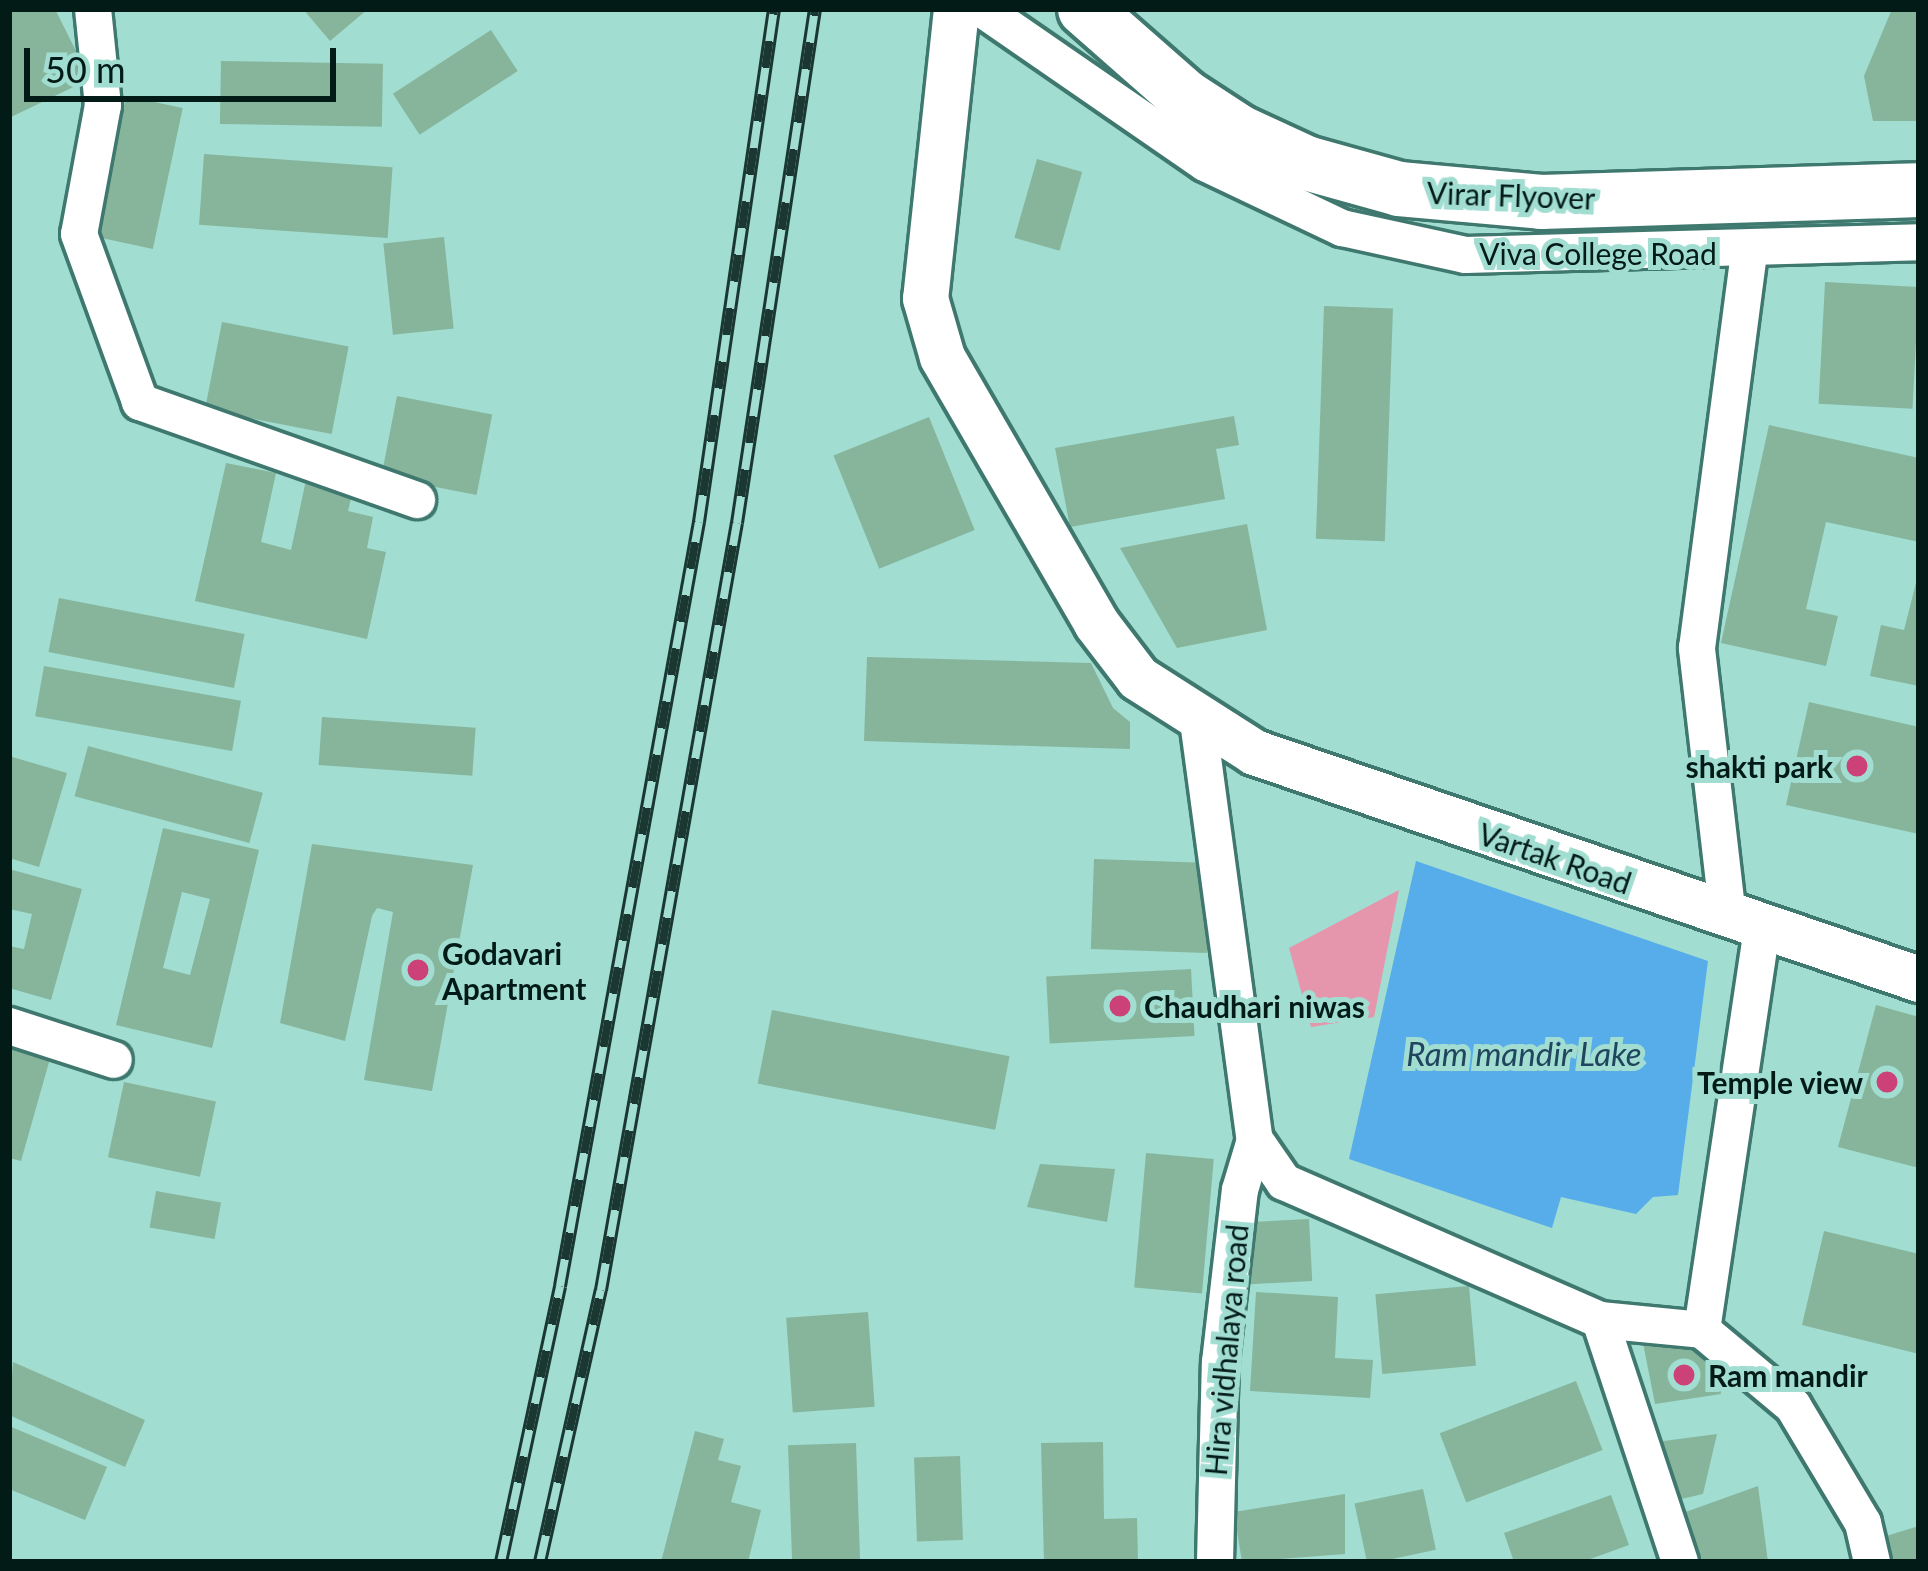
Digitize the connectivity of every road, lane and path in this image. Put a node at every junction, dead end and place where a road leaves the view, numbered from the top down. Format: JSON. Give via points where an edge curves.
{"nodes":[{"id":1,"x":93,"y":9,"type":"edge"},
{"id":2,"x":956,"y":9,"type":"edge"},
{"id":3,"x":982,"y":9,"type":"edge"},
{"id":4,"x":1085,"y":9,"type":"edge"},
{"id":5,"x":1919,"y":190,"type":"edge"},
{"id":6,"x":1919,"y":242,"type":"edge"},
{"id":7,"x":1749,"y":252,"type":"junction"},
{"id":8,"x":417,"y":500,"type":"dead end"},
{"id":9,"x":1198,"y":722,"type":"junction"},
{"id":10,"x":1745,"y":923,"type":"junction"},
{"id":11,"x":1919,"y":979,"type":"edge"},
{"id":12,"x":9,"y":1026,"type":"edge"},
{"id":13,"x":114,"y":1060,"type":"dead end"},
{"id":14,"x":1255,"y":1140,"type":"junction"},
{"id":15,"x":1600,"y":1320,"type":"junction"},
{"id":16,"x":1702,"y":1330,"type":"junction"},
{"id":17,"x":1215,"y":1562,"type":"edge"},
{"id":18,"x":1680,"y":1562,"type":"edge"},
{"id":19,"x":1872,"y":1562,"type":"edge"}],
"edges":[{"from":1,"to":8,"type":"street","via":[[103,105],[79,235],[140,402]]},
{"from":2,"to":9,"type":"street","name":"Vartak Road","via":[[925,253],[925,298],[942,357],[1096,623],[1138,678]]},
{"from":3,"to":7,"type":"street","name":"Viva College Road","via":[[1205,163],[1342,228],[1466,254]]},
{"from":4,"to":5,"type":"main road","name":"Virar Flyover","via":[[1238,132],[1306,163],[1399,189],[1541,202]]},
{"from":6,"to":7,"type":"street","name":"Viva College Road"},
{"from":7,"to":10,"type":"street","via":[[1696,648]]},
{"from":9,"to":10,"type":"street","name":"Vartak Road","via":[[1254,752]]},
{"from":9,"to":14,"type":"street"},
{"from":10,"to":11,"type":"street","name":"Vartak Road"},
{"from":10,"to":16,"type":"street"},
{"from":12,"to":13,"type":"street"},
{"from":14,"to":15,"type":"street","via":[[1284,1182]]},
{"from":14,"to":17,"type":"street","name":"Hira vidhalaya road","via":[[1240,1190],[1220,1362]]},
{"from":15,"to":16,"type":"street"},
{"from":15,"to":18,"type":"street"},
{"from":16,"to":19,"type":"street","via":[[1793,1406],[1863,1523]]}]}
